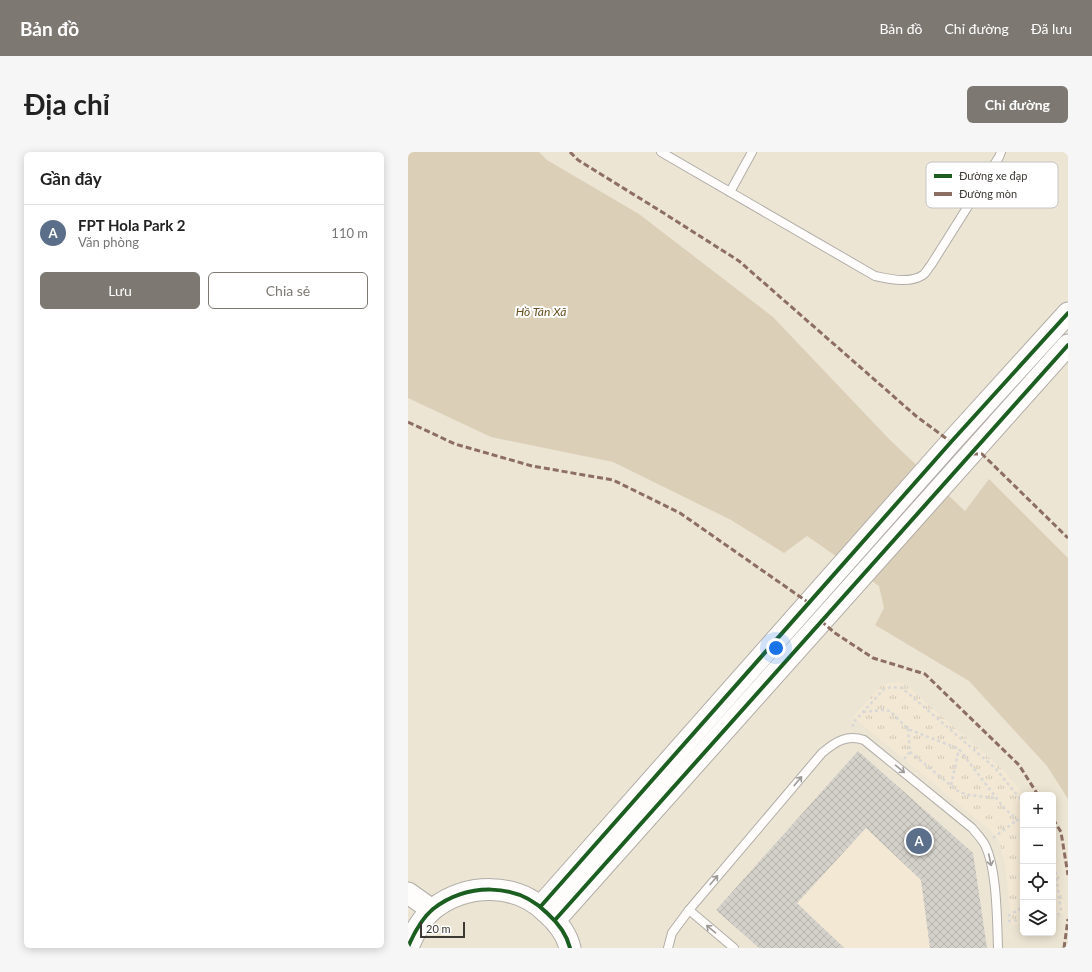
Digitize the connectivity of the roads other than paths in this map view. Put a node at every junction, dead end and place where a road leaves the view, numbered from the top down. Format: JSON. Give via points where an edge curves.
{"nodes":[{"id":1,"x":661,"y":152,"type":"edge"},
{"id":2,"x":752,"y":152,"type":"edge"},
{"id":3,"x":1001,"y":152,"type":"edge"},
{"id":4,"x":996,"y":162,"type":"edge"},
{"id":5,"x":730,"y":192,"type":"junction"},
{"id":6,"x":967,"y":208,"type":"edge"},
{"id":7,"x":1068,"y":313,"type":"edge"},
{"id":8,"x":1068,"y":345,"type":"edge"},
{"id":9,"x":408,"y":893,"type":"edge"},
{"id":10,"x":432,"y":910,"type":"junction"},
{"id":11,"x":689,"y":910,"type":"junction"},
{"id":12,"x":548,"y":913,"type":"junction"},
{"id":13,"x":410,"y":934,"type":"edge"},
{"id":14,"x":570,"y":948,"type":"edge"},
{"id":15,"x":668,"y":948,"type":"edge"},
{"id":16,"x":734,"y":948,"type":"edge"},
{"id":17,"x":998,"y":948,"type":"edge"}],
"edges":[{"from":1,"to":5,"type":"lane"},
{"from":2,"to":5,"type":"lane"},
{"from":3,"to":4,"type":"lane"},
{"from":5,"to":6,"type":"lane","via":[[875,276],[892,280],[911,280],[924,275]]},
{"from":7,"to":12,"type":"street","via":[[839,570]]},
{"from":8,"to":12,"type":"street","via":[[854,584]]},
{"from":9,"to":10,"type":"street"},
{"from":10,"to":12,"type":"street","via":[[455,896],[482,889],[509,892],[534,902]]},
{"from":10,"to":13,"type":"street"},
{"from":11,"to":15,"type":"lane","via":[[672,933]]},
{"from":16,"to":11,"type":"lane","one_way":true},
{"from":11,"to":17,"type":"lane","one_way":true,"via":[[822,753],[833,744],[856,737],[864,740],[972,828],[984,844],[992,872]]},
{"from":12,"to":14,"type":"street"}]}
